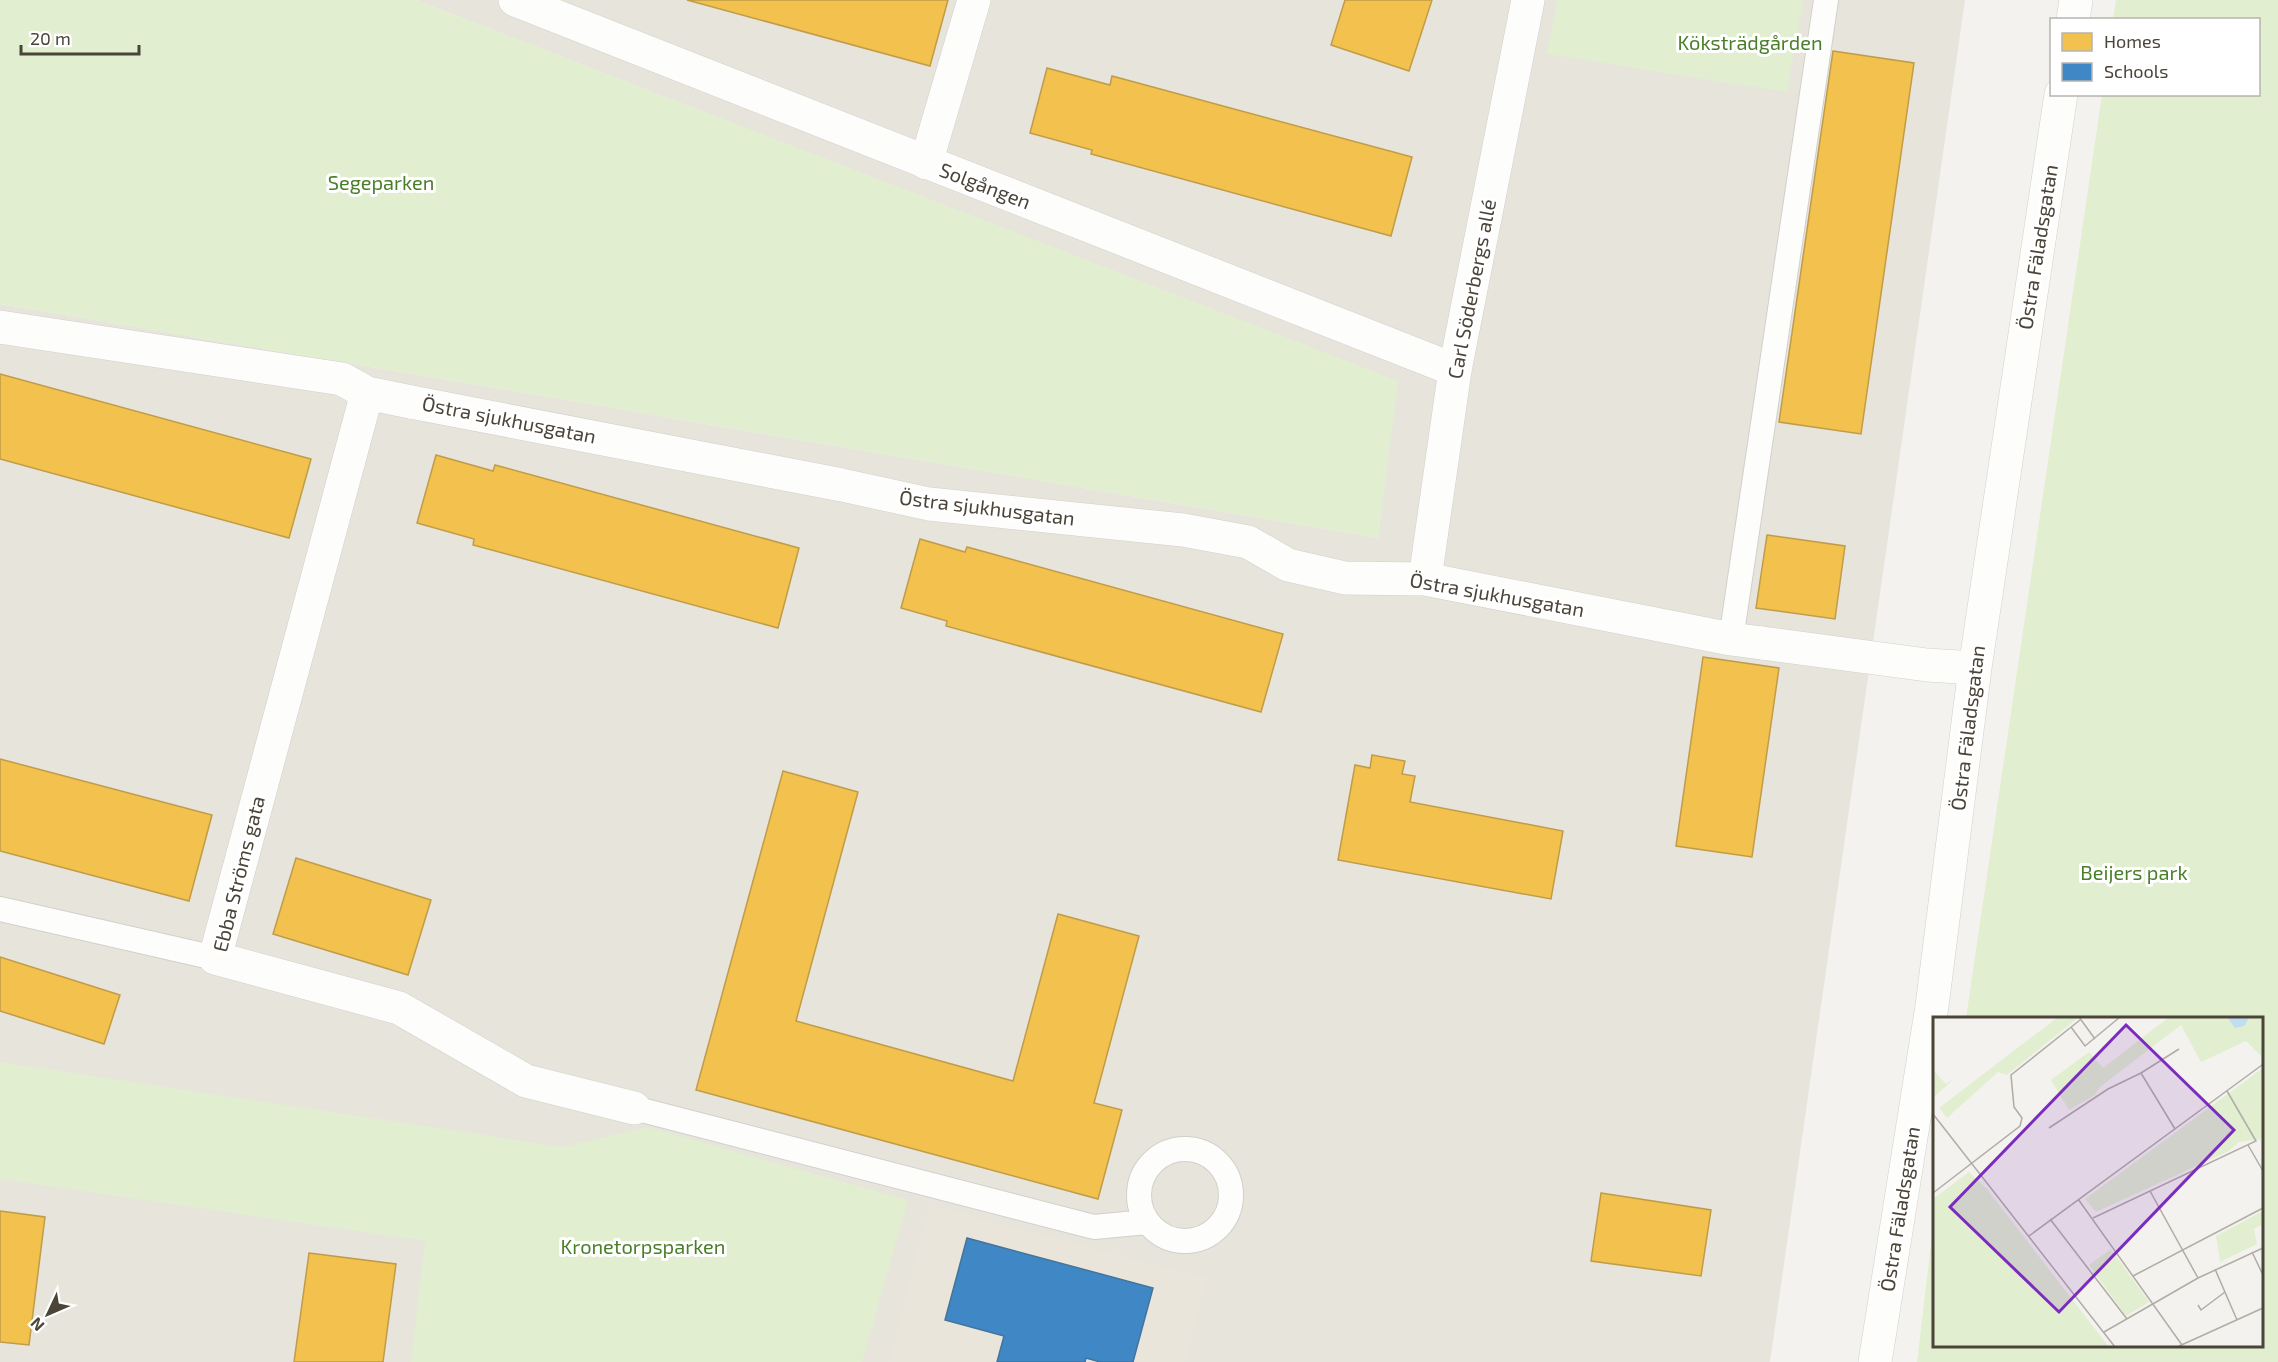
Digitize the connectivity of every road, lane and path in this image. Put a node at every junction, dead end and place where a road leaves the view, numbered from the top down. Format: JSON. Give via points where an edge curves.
{"nodes":[{"id":1,"x":515,"y":0,"type":"edge"},
{"id":2,"x":974,"y":0,"type":"edge"},
{"id":3,"x":1528,"y":0,"type":"edge"},
{"id":4,"x":1826,"y":0,"type":"edge"},
{"id":5,"x":2076,"y":0,"type":"edge"},
{"id":6,"x":2073,"y":18,"type":"edge"},
{"id":7,"x":2061,"y":96,"type":"edge"},
{"id":8,"x":926,"y":163,"type":"junction"},
{"id":9,"x":0,"y":327,"type":"edge"},
{"id":10,"x":1455,"y":370,"type":"junction"},
{"id":11,"x":367,"y":393,"type":"junction"},
{"id":12,"x":1425,"y":579,"type":"junction"},
{"id":13,"x":1747,"y":641,"type":"junction"},
{"id":14,"x":1975,"y":668,"type":"junction"},
{"id":15,"x":0,"y":909,"type":"edge"},
{"id":16,"x":214,"y":958,"type":"junction"},
{"id":17,"x":634,"y":1108,"type":"joint"},
{"id":18,"x":1147,"y":1222,"type":"dead end"},
{"id":19,"x":1875,"y":1362,"type":"edge"}],
"edges":[{"from":1,"to":8,"type":"street","name":"Solgången"},
{"from":2,"to":8,"type":"street"},
{"from":3,"to":10,"type":"street","name":"Carl Söderbergs allé"},
{"from":4,"to":13,"type":"lane"},
{"from":5,"to":6,"type":"street"},
{"from":7,"to":14,"type":"street","name":"Östra Fäladsgatan"},
{"from":8,"to":10,"type":"street","name":"Solgången"},
{"from":9,"to":11,"type":"street","name":"Östra sjukhusgatan","via":[[342,379]]},
{"from":10,"to":12,"type":"street","name":"Carl Söderbergs allé"},
{"from":11,"to":12,"type":"street","name":"Östra sjukhusgatan","via":[[929,504],[1183,530],[1248,542],[1288,565],[1345,578]]},
{"from":11,"to":16,"type":"street","name":"Ebba Ströms gata"},
{"from":12,"to":13,"type":"street","name":"Östra sjukhusgatan"},
{"from":13,"to":14,"type":"street","name":"Östra sjukhusgatan"},
{"from":14,"to":19,"type":"street","name":"Östra Fäladsgatan","via":[[1932,1006]]},
{"from":15,"to":16,"type":"lane"},
{"from":16,"to":17,"type":"street","name":"Ebba Ströms gata","via":[[399,1008],[526,1081]]},
{"from":17,"to":18,"type":"lane","via":[[1094,1227]]}]}
